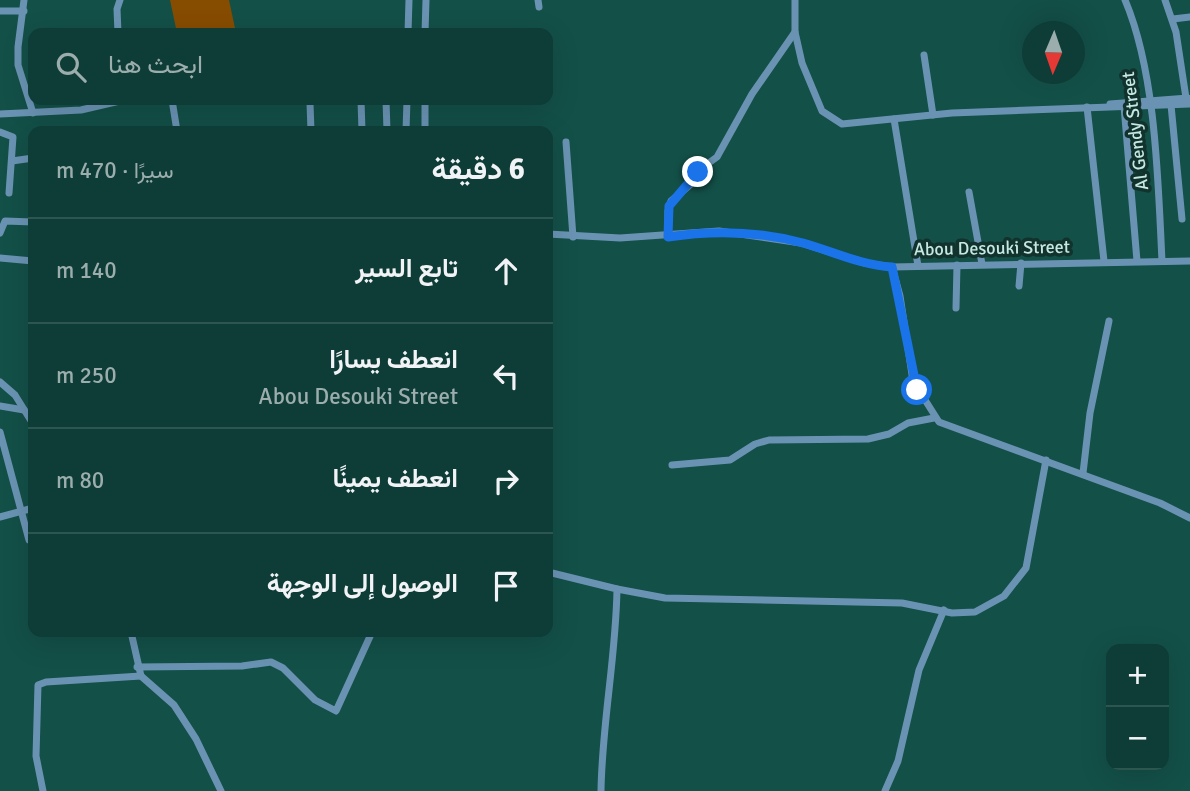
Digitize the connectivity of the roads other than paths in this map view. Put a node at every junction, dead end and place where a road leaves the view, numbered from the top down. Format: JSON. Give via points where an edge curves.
{"nodes":[{"id":1,"x":24,"y":0,"type":"edge"},
{"id":2,"x":120,"y":0,"type":"edge"},
{"id":3,"x":409,"y":0,"type":"edge"},
{"id":4,"x":426,"y":0,"type":"edge"},
{"id":5,"x":795,"y":0,"type":"edge"},
{"id":6,"x":1125,"y":0,"type":"edge"},
{"id":7,"x":1165,"y":0,"type":"edge"},
{"id":8,"x":0,"y":11,"type":"edge"},
{"id":9,"x":24,"y":11,"type":"junction"},
{"id":10,"x":1190,"y":18,"type":"edge"},
{"id":11,"x":1172,"y":19,"type":"junction"},
{"id":12,"x":118,"y":28,"type":"edge"},
{"id":13,"x":408,"y":28,"type":"edge"},
{"id":14,"x":425,"y":28,"type":"edge"},
{"id":15,"x":795,"y":32,"type":"junction"},
{"id":16,"x":924,"y":55,"type":"dead end"},
{"id":17,"x":28,"y":96,"type":"edge"},
{"id":18,"x":1189,"y":100,"type":"edge"},
{"id":19,"x":1149,"y":103,"type":"junction"},
{"id":20,"x":31,"y":105,"type":"edge"},
{"id":21,"x":103,"y":105,"type":"edge"},
{"id":22,"x":173,"y":105,"type":"edge"},
{"id":23,"x":310,"y":105,"type":"edge"},
{"id":24,"x":361,"y":105,"type":"edge"},
{"id":25,"x":386,"y":105,"type":"edge"},
{"id":26,"x":407,"y":105,"type":"edge"},
{"id":27,"x":425,"y":105,"type":"edge"},
{"id":28,"x":1106,"y":105,"type":"junction"},
{"id":29,"x":1171,"y":105,"type":"junction"},
{"id":30,"x":1124,"y":106,"type":"junction"},
{"id":31,"x":1087,"y":107,"type":"junction"},
{"id":32,"x":33,"y":113,"type":"junction"},
{"id":33,"x":0,"y":114,"type":"edge"},
{"id":34,"x":933,"y":115,"type":"junction"},
{"id":35,"x":894,"y":119,"type":"junction"},
{"id":36,"x":175,"y":126,"type":"edge"},
{"id":37,"x":311,"y":126,"type":"edge"},
{"id":38,"x":362,"y":126,"type":"edge"},
{"id":39,"x":387,"y":126,"type":"edge"},
{"id":40,"x":406,"y":126,"type":"edge"},
{"id":41,"x":425,"y":126,"type":"edge"},
{"id":42,"x":0,"y":132,"type":"edge"},
{"id":43,"x":566,"y":142,"type":"dead end"},
{"id":44,"x":28,"y":159,"type":"edge"},
{"id":45,"x":12,"y":161,"type":"junction"},
{"id":46,"x":969,"y":192,"type":"dead end"},
{"id":47,"x":9,"y":193,"type":"dead end"},
{"id":48,"x":1182,"y":219,"type":"dead end"},
{"id":49,"x":28,"y":222,"type":"edge"},
{"id":50,"x":0,"y":233,"type":"edge"},
{"id":51,"x":553,"y":235,"type":"edge"},
{"id":52,"x":573,"y":237,"type":"junction"},
{"id":53,"x":668,"y":237,"type":"junction"},
{"id":54,"x":0,"y":258,"type":"edge"},
{"id":55,"x":28,"y":261,"type":"edge"},
{"id":56,"x":1104,"y":261,"type":"junction"},
{"id":57,"x":1137,"y":261,"type":"junction"},
{"id":58,"x":1162,"y":261,"type":"junction"},
{"id":59,"x":1190,"y":261,"type":"edge"},
{"id":60,"x":1021,"y":263,"type":"junction"},
{"id":61,"x":982,"y":264,"type":"junction"},
{"id":62,"x":918,"y":265,"type":"junction"},
{"id":63,"x":957,"y":265,"type":"junction"},
{"id":64,"x":892,"y":267,"type":"junction"},
{"id":65,"x":1019,"y":286,"type":"dead end"},
{"id":66,"x":956,"y":308,"type":"dead end"},
{"id":67,"x":1109,"y":321,"type":"dead end"},
{"id":68,"x":0,"y":382,"type":"edge"},
{"id":69,"x":0,"y":406,"type":"edge"},
{"id":70,"x":28,"y":407,"type":"edge"},
{"id":71,"x":24,"y":409,"type":"junction"},
{"id":72,"x":28,"y":416,"type":"edge"},
{"id":73,"x":934,"y":418,"type":"junction"},
{"id":74,"x":0,"y":432,"type":"edge"},
{"id":75,"x":1046,"y":460,"type":"junction"},
{"id":76,"x":672,"y":466,"type":"dead end"},
{"id":77,"x":1083,"y":473,"type":"junction"},
{"id":78,"x":28,"y":510,"type":"edge"},
{"id":79,"x":20,"y":512,"type":"junction"},
{"id":80,"x":0,"y":517,"type":"edge"},
{"id":81,"x":1190,"y":518,"type":"edge"},
{"id":82,"x":28,"y":537,"type":"edge"},
{"id":83,"x":553,"y":573,"type":"edge"},
{"id":84,"x":617,"y":589,"type":"junction"},
{"id":85,"x":944,"y":610,"type":"junction"},
{"id":86,"x":132,"y":637,"type":"edge"},
{"id":87,"x":369,"y":637,"type":"edge"},
{"id":88,"x":137,"y":667,"type":"junction"},
{"id":89,"x":141,"y":676,"type":"junction"},
{"id":90,"x":43,"y":791,"type":"edge"},
{"id":91,"x":221,"y":791,"type":"edge"},
{"id":92,"x":601,"y":791,"type":"edge"},
{"id":93,"x":885,"y":791,"type":"edge"}],
"edges":[{"from":1,"to":9,"type":"street"},
{"from":2,"to":12,"type":"street"},
{"from":3,"to":13,"type":"street"},
{"from":4,"to":14,"type":"street"},
{"from":5,"to":15,"type":"street"},
{"from":6,"to":19,"type":"street","name":"Al Gendy Street","via":[[1138,28]]},
{"from":7,"to":11,"type":"street"},
{"from":8,"to":9,"type":"street"},
{"from":9,"to":17,"type":"street","via":[[18,47]]},
{"from":10,"to":11,"type":"street"},
{"from":11,"to":18,"type":"street"},
{"from":15,"to":35,"type":"street","via":[[802,63],[827,117],[850,124]]},
{"from":15,"to":53,"type":"street","via":[[752,94],[717,157],[671,201]]},
{"from":16,"to":34,"type":"street"},
{"from":18,"to":19,"type":"street"},
{"from":18,"to":29,"type":"street"},
{"from":19,"to":28,"type":"street","via":[[1116,101]]},
{"from":19,"to":29,"type":"street"},
{"from":19,"to":30,"type":"street"},
{"from":19,"to":58,"type":"street","name":"Al Gendy Street"},
{"from":20,"to":32,"type":"street"},
{"from":21,"to":32,"type":"street"},
{"from":22,"to":36,"type":"street"},
{"from":23,"to":37,"type":"street"},
{"from":24,"to":38,"type":"street"},
{"from":25,"to":39,"type":"street"},
{"from":26,"to":40,"type":"street"},
{"from":27,"to":41,"type":"street"},
{"from":28,"to":30,"type":"street"},
{"from":28,"to":31,"type":"street"},
{"from":29,"to":48,"type":"street"},
{"from":30,"to":57,"type":"street"},
{"from":31,"to":34,"type":"street"},
{"from":31,"to":56,"type":"street"},
{"from":32,"to":33,"type":"street"},
{"from":34,"to":35,"type":"street"},
{"from":35,"to":62,"type":"street"},
{"from":42,"to":45,"type":"street","via":[[13,135]]},
{"from":43,"to":52,"type":"street"},
{"from":44,"to":45,"type":"street"},
{"from":45,"to":47,"type":"street"},
{"from":46,"to":61,"type":"street"},
{"from":49,"to":50,"type":"street","via":[[5,221]]},
{"from":51,"to":52,"type":"street","name":"Abou Desouki Street"},
{"from":52,"to":53,"type":"street","name":"Abou Desouki Street"},
{"from":53,"to":64,"type":"street","name":"Abou Desouki Street","via":[[719,231],[772,236]]},
{"from":54,"to":55,"type":"street"},
{"from":56,"to":57,"type":"street","name":"Abou Desouki Street"},
{"from":56,"to":60,"type":"street","name":"Abou Desouki Street"},
{"from":57,"to":58,"type":"street","name":"Abou Desouki Street"},
{"from":58,"to":59,"type":"street","name":"Abou Desouki Street"},
{"from":60,"to":61,"type":"street","name":"Abou Desouki Street"},
{"from":60,"to":65,"type":"street"},
{"from":61,"to":63,"type":"street","name":"Abou Desouki Street"},
{"from":62,"to":63,"type":"street","name":"Abou Desouki Street"},
{"from":62,"to":64,"type":"street","name":"Abou Desouki Street"},
{"from":63,"to":66,"type":"street"},
{"from":64,"to":73,"type":"street","via":[[913,381]]},
{"from":67,"to":77,"type":"street"},
{"from":68,"to":71,"type":"street"},
{"from":69,"to":71,"type":"street"},
{"from":70,"to":71,"type":"street"},
{"from":71,"to":72,"type":"street"},
{"from":73,"to":75,"type":"street","via":[[945,426]]},
{"from":73,"to":76,"type":"street","via":[[908,423],[880,437],[769,440],[755,443],[730,460]]},
{"from":74,"to":79,"type":"street"},
{"from":75,"to":77,"type":"street"},
{"from":75,"to":85,"type":"street","via":[[1026,568],[1017,582],[1004,596],[975,612]]},
{"from":77,"to":81,"type":"street"},
{"from":78,"to":79,"type":"street"},
{"from":79,"to":80,"type":"street"},
{"from":79,"to":82,"type":"street"},
{"from":83,"to":84,"type":"street"},
{"from":84,"to":85,"type":"street","via":[[665,598],[902,603]]},
{"from":84,"to":92,"type":"street"},
{"from":85,"to":93,"type":"street","via":[[924,654],[898,761]]},
{"from":86,"to":88,"type":"street"},
{"from":87,"to":88,"type":"street","via":[[336,711],[315,700],[271,662]]},
{"from":88,"to":89,"type":"street"},
{"from":89,"to":90,"type":"street","via":[[38,685],[36,756]]},
{"from":89,"to":91,"type":"street","via":[[174,705]]}]}
